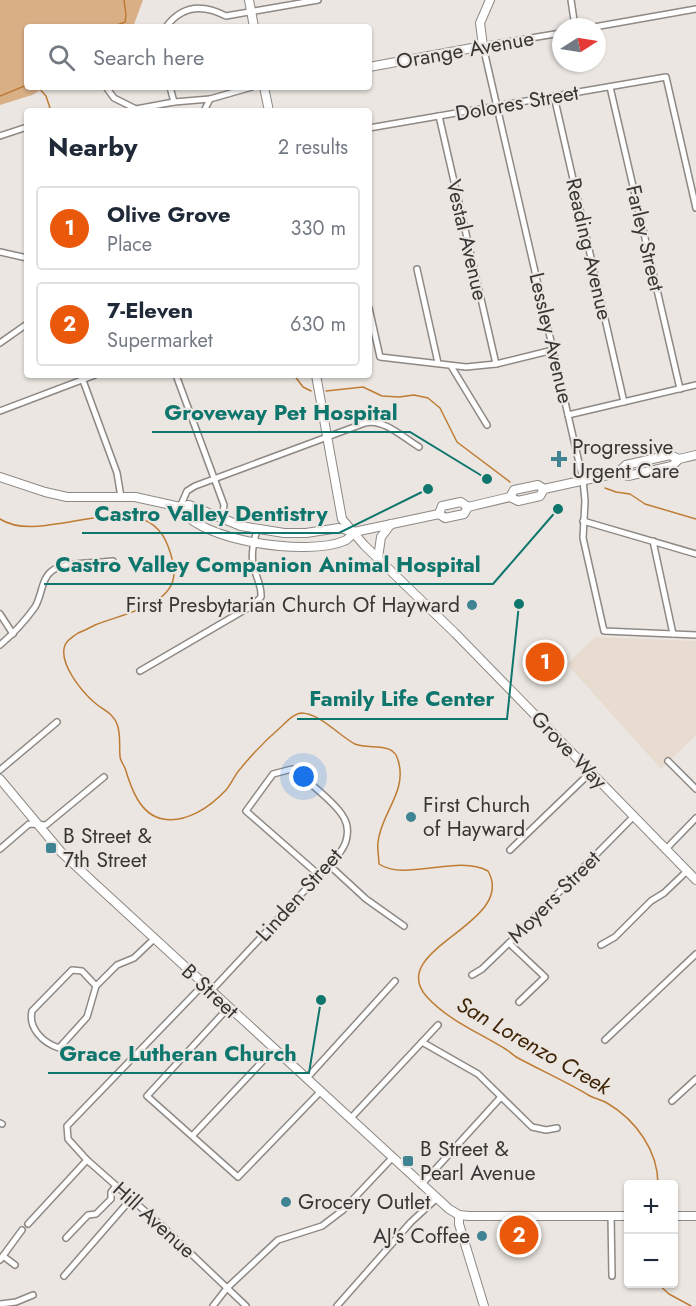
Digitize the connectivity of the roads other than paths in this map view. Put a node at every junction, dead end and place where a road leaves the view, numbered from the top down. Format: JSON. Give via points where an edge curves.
{"nodes":[{"id":1,"x":249,"y":0,"type":"edge"},
{"id":2,"x":318,"y":0,"type":"edge"},
{"id":3,"x":490,"y":0,"type":"edge"},
{"id":4,"x":571,"y":0,"type":"edge"},
{"id":5,"x":696,"y":9,"type":"edge"},
{"id":6,"x":251,"y":12,"type":"junction"},
{"id":7,"x":574,"y":18,"type":"edge"},
{"id":8,"x":168,"y":24,"type":"edge"},
{"id":9,"x":253,"y":24,"type":"edge"},
{"id":10,"x":606,"y":25,"type":"edge"},
{"id":11,"x":552,"y":34,"type":"edge"},
{"id":12,"x":483,"y":46,"type":"junction"},
{"id":13,"x":372,"y":65,"type":"edge"},
{"id":14,"x":610,"y":87,"type":"junction"},
{"id":15,"x":108,"y":90,"type":"edge"},
{"id":16,"x":171,"y":90,"type":"edge"},
{"id":17,"x":242,"y":90,"type":"edge"},
{"id":18,"x":265,"y":90,"type":"edge"},
{"id":19,"x":554,"y":96,"type":"junction"},
{"id":20,"x":210,"y":99,"type":"junction"},
{"id":21,"x":174,"y":102,"type":"junction"},
{"id":22,"x":497,"y":106,"type":"junction"},
{"id":23,"x":134,"y":108,"type":"edge"},
{"id":24,"x":141,"y":108,"type":"edge"},
{"id":25,"x":206,"y":108,"type":"edge"},
{"id":26,"x":268,"y":108,"type":"edge"},
{"id":27,"x":439,"y":116,"type":"junction"},
{"id":28,"x":372,"y":127,"type":"edge"},
{"id":29,"x":24,"y":129,"type":"edge"},
{"id":30,"x":0,"y":136,"type":"edge"},
{"id":31,"x":696,"y":208,"type":"edge"},
{"id":32,"x":0,"y":252,"type":"edge"},
{"id":33,"x":24,"y":257,"type":"edge"},
{"id":34,"x":417,"y":269,"type":"dead end"},
{"id":35,"x":372,"y":322,"type":"edge"},
{"id":36,"x":24,"y":326,"type":"edge"},
{"id":37,"x":0,"y":343,"type":"edge"},
{"id":38,"x":553,"y":350,"type":"junction"},
{"id":39,"x":438,"y":363,"type":"junction"},
{"id":40,"x":496,"y":364,"type":"junction"},
{"id":41,"x":451,"y":366,"type":"junction"},
{"id":42,"x":80,"y":378,"type":"edge"},
{"id":43,"x":82,"y":378,"type":"edge"},
{"id":44,"x":177,"y":378,"type":"edge"},
{"id":45,"x":317,"y":378,"type":"edge"},
{"id":46,"x":696,"y":386,"type":"edge"},
{"id":47,"x":680,"y":389,"type":"junction"},
{"id":48,"x":624,"y":402,"type":"junction"},
{"id":49,"x":0,"y":411,"type":"edge"},
{"id":50,"x":568,"y":415,"type":"junction"},
{"id":51,"x":487,"y":425,"type":"dead end"},
{"id":52,"x":327,"y":436,"type":"junction"},
{"id":53,"x":418,"y":447,"type":"dead end"},
{"id":54,"x":696,"y":455,"type":"edge"},
{"id":55,"x":0,"y":477,"type":"edge"},
{"id":56,"x":214,"y":478,"type":"junction"},
{"id":57,"x":583,"y":480,"type":"junction"},
{"id":58,"x":121,"y":497,"type":"junction"},
{"id":59,"x":180,"y":507,"type":"junction"},
{"id":60,"x":222,"y":519,"type":"junction"},
{"id":61,"x":583,"y":520,"type":"junction"},
{"id":62,"x":392,"y":524,"type":"junction"},
{"id":63,"x":257,"y":530,"type":"junction"},
{"id":64,"x":354,"y":532,"type":"junction"},
{"id":65,"x":653,"y":541,"type":"junction"},
{"id":66,"x":254,"y":543,"type":"junction"},
{"id":67,"x":696,"y":554,"type":"edge"},
{"id":68,"x":378,"y":558,"type":"junction"},
{"id":69,"x":113,"y":561,"type":"dead end"},
{"id":70,"x":0,"y":614,"type":"edge"},
{"id":71,"x":13,"y":634,"type":"junction"},
{"id":72,"x":673,"y":634,"type":"junction"},
{"id":73,"x":696,"y":635,"type":"edge"},
{"id":74,"x":0,"y":645,"type":"edge"},
{"id":75,"x":140,"y":671,"type":"dead end"},
{"id":76,"x":57,"y":722,"type":"dead end"},
{"id":77,"x":668,"y":761,"type":"dead end"},
{"id":78,"x":0,"y":770,"type":"edge"},
{"id":79,"x":591,"y":772,"type":"junction"},
{"id":80,"x":104,"y":777,"type":"dead end"},
{"id":81,"x":0,"y":779,"type":"edge"},
{"id":82,"x":696,"y":789,"type":"edge"},
{"id":83,"x":634,"y":816,"type":"junction"},
{"id":84,"x":696,"y":818,"type":"edge"},
{"id":85,"x":38,"y":824,"type":"junction"},
{"id":86,"x":0,"y":849,"type":"edge"},
{"id":87,"x":666,"y":849,"type":"junction"},
{"id":88,"x":510,"y":850,"type":"dead end"},
{"id":89,"x":328,"y":865,"type":"junction"},
{"id":90,"x":687,"y":871,"type":"junction"},
{"id":91,"x":319,"y":875,"type":"junction"},
{"id":92,"x":696,"y":880,"type":"edge"},
{"id":93,"x":404,"y":926,"type":"dead end"},
{"id":94,"x":154,"y":939,"type":"junction"},
{"id":95,"x":509,"y":943,"type":"junction"},
{"id":96,"x":601,"y":945,"type":"dead end"},
{"id":97,"x":696,"y":954,"type":"edge"},
{"id":98,"x":472,"y":975,"type":"dead end"},
{"id":99,"x":395,"y":981,"type":"dead end"},
{"id":100,"x":204,"y":984,"type":"junction"},
{"id":101,"x":96,"y":986,"type":"junction"},
{"id":102,"x":211,"y":992,"type":"junction"},
{"id":103,"x":519,"y":1002,"type":"dead end"},
{"id":104,"x":229,"y":1007,"type":"junction"},
{"id":105,"x":438,"y":1025,"type":"dead end"},
{"id":106,"x":605,"y":1040,"type":"dead end"},
{"id":107,"x":422,"y":1042,"type":"junction"},
{"id":108,"x":274,"y":1049,"type":"junction"},
{"id":109,"x":306,"y":1079,"type":"junction"},
{"id":110,"x":696,"y":1079,"type":"edge"},
{"id":111,"x":320,"y":1092,"type":"junction"},
{"id":112,"x":501,"y":1097,"type":"junction"},
{"id":113,"x":672,"y":1101,"type":"dead end"},
{"id":114,"x":350,"y":1119,"type":"junction"},
{"id":115,"x":557,"y":1128,"type":"dead end"},
{"id":116,"x":193,"y":1135,"type":"junction"},
{"id":117,"x":392,"y":1158,"type":"junction"},
{"id":118,"x":87,"y":1160,"type":"junction"},
{"id":119,"x":421,"y":1185,"type":"junction"},
{"id":120,"x":116,"y":1186,"type":"junction"},
{"id":121,"x":131,"y":1199,"type":"junction"},
{"id":122,"x":436,"y":1199,"type":"junction"},
{"id":123,"x":459,"y":1215,"type":"junction"},
{"id":124,"x":611,"y":1215,"type":"junction"},
{"id":125,"x":624,"y":1216,"type":"edge"},
{"id":126,"x":28,"y":1224,"type":"dead end"},
{"id":127,"x":22,"y":1230,"type":"dead end"},
{"id":128,"x":66,"y":1238,"type":"dead end"},
{"id":129,"x":2,"y":1258,"type":"edge"},
{"id":130,"x":15,"y":1265,"type":"dead end"},
{"id":131,"x":612,"y":1275,"type":"dead end"},
{"id":132,"x":64,"y":1276,"type":"dead end"},
{"id":133,"x":227,"y":1288,"type":"junction"},
{"id":134,"x":33,"y":1295,"type":"dead end"},
{"id":135,"x":0,"y":1304,"type":"edge"},
{"id":136,"x":213,"y":1306,"type":"edge"},
{"id":137,"x":246,"y":1306,"type":"edge"},
{"id":138,"x":337,"y":1306,"type":"edge"},
{"id":139,"x":484,"y":1306,"type":"edge"}],
"edges":[{"from":1,"to":6,"type":"main road"},
{"from":2,"to":6,"type":"street"},
{"from":3,"to":12,"type":"main road","via":[[480,23]]},
{"from":4,"to":7,"type":"street"},
{"from":5,"to":10,"type":"street"},
{"from":6,"to":8,"type":"street","via":[[226,16],[200,7],[184,11]]},
{"from":6,"to":9,"type":"main road"},
{"from":11,"to":12,"type":"street","name":"Orange Avenue"},
{"from":12,"to":13,"type":"main road","name":"Orange Avenue"},
{"from":12,"to":22,"type":"street","name":"Lessley Avenue"},
{"from":14,"to":19,"type":"street","name":"Dolores Street"},
{"from":14,"to":31,"type":"street","name":"Dolores Street","via":[[666,77]]},
{"from":14,"to":47,"type":"street","name":"Farley Street"},
{"from":15,"to":23,"type":"street","via":[[114,98]]},
{"from":16,"to":21,"type":"street"},
{"from":17,"to":20,"type":"street"},
{"from":18,"to":26,"type":"main road"},
{"from":19,"to":22,"type":"street","name":"Dolores Street"},
{"from":19,"to":48,"type":"street","name":"Reading Avenue"},
{"from":20,"to":21,"type":"street"},
{"from":20,"to":25,"type":"street"},
{"from":21,"to":24,"type":"street"},
{"from":22,"to":27,"type":"street","name":"Dolores Street"},
{"from":22,"to":38,"type":"street","name":"Lessley Avenue"},
{"from":27,"to":28,"type":"street","name":"Dolores Street"},
{"from":27,"to":40,"type":"street","name":"Vestal Avenue"},
{"from":29,"to":30,"type":"street"},
{"from":32,"to":33,"type":"street"},
{"from":34,"to":39,"type":"street"},
{"from":35,"to":39,"type":"street","via":[[380,357]]},
{"from":36,"to":37,"type":"street"},
{"from":38,"to":40,"type":"street"},
{"from":38,"to":50,"type":"street","name":"Lessley Avenue"},
{"from":39,"to":41,"type":"street"},
{"from":40,"to":41,"type":"street"},
{"from":41,"to":51,"type":"street"},
{"from":42,"to":49,"type":"street"},
{"from":43,"to":58,"type":"street","via":[[117,473]]},
{"from":44,"to":56,"type":"street"},
{"from":45,"to":52,"type":"main road","name":"Grove Way"},
{"from":46,"to":47,"type":"street"},
{"from":47,"to":48,"type":"street"},
{"from":48,"to":50,"type":"street"},
{"from":50,"to":57,"type":"street","name":"Lessley Avenue"},
{"from":52,"to":53,"type":"street","via":[[376,422]]},
{"from":52,"to":56,"type":"street"},
{"from":52,"to":64,"type":"main road","name":"Grove Way","via":[[342,519]]},
{"from":54,"to":57,"type":"main road","via":[[679,459],[672,466],[628,476],[617,472]]},
{"from":55,"to":58,"type":"main road","via":[[60,496]]},
{"from":56,"to":59,"type":"street","via":[[190,488]]},
{"from":56,"to":60,"type":"street","via":[[224,505]]},
{"from":57,"to":61,"type":"street","name":"Lessley Avenue"},
{"from":57,"to":62,"type":"main road","via":[[544,489],[538,484],[514,490],[510,497],[468,507],[461,502],[442,506],[439,514]]},
{"from":58,"to":59,"type":"main road","via":[[145,498]]},
{"from":59,"to":60,"type":"main road","via":[[189,505]]},
{"from":59,"to":66,"type":"main road","via":[[185,515],[202,525]]},
{"from":60,"to":63,"type":"main road"},
{"from":61,"to":65,"type":"street"},
{"from":61,"to":72,"type":"street","name":"Lessley Avenue","via":[[583,538],[604,631]]},
{"from":62,"to":64,"type":"main road"},
{"from":62,"to":68,"type":"main road","via":[[381,537]]},
{"from":63,"to":64,"type":"main road","via":[[294,534],[339,528]]},
{"from":63,"to":66,"type":"street"},
{"from":64,"to":66,"type":"main road","via":[[346,541],[306,547]]},
{"from":64,"to":68,"type":"main road","name":"Grove Way"},
{"from":65,"to":67,"type":"street"},
{"from":65,"to":72,"type":"street"},
{"from":66,"to":75,"type":"street","via":[[253,564],[261,597]]},
{"from":68,"to":79,"type":"main road","name":"Grove Way"},
{"from":69,"to":71,"type":"street","via":[[53,570],[47,575],[36,605]]},
{"from":70,"to":71,"type":"street"},
{"from":71,"to":74,"type":"street"},
{"from":72,"to":73,"type":"street"},
{"from":76,"to":78,"type":"street"},
{"from":77,"to":82,"type":"street"},
{"from":79,"to":83,"type":"main road","name":"Grove Way"},
{"from":79,"to":88,"type":"street"},
{"from":80,"to":85,"type":"street","via":[[46,825]]},
{"from":81,"to":85,"type":"main road","name":"B Street"},
{"from":83,"to":87,"type":"main road","name":"Grove Way"},
{"from":83,"to":95,"type":"street","name":"Moyers Street"},
{"from":84,"to":87,"type":"street"},
{"from":85,"to":86,"type":"street","via":[[28,825]]},
{"from":85,"to":94,"type":"main road","name":"B Street","via":[[61,852]]},
{"from":87,"to":90,"type":"main road","name":"Grove Way"},
{"from":89,"to":91,"type":"street","name":"Linden Street"},
{"from":89,"to":91,"type":"street","name":"Linden Street","via":[[346,843],[348,830],[344,818],[292,769],[273,774],[246,811]]},
{"from":89,"to":93,"type":"street"},
{"from":90,"to":92,"type":"main road","name":"Grove Way"},
{"from":90,"to":96,"type":"street","via":[[615,937]]},
{"from":91,"to":102,"type":"street","name":"Linden Street"},
{"from":94,"to":100,"type":"main road","name":"B Street"},
{"from":94,"to":101,"type":"street","via":[[134,958],[117,965]]},
{"from":95,"to":98,"type":"street","name":"Moyers Street"},
{"from":95,"to":103,"type":"street","via":[[545,977]]},
{"from":97,"to":106,"type":"street"},
{"from":99,"to":109,"type":"street"},
{"from":100,"to":102,"type":"main road","name":"B Street"},
{"from":100,"to":118,"type":"street","name":"Hill Avenue","via":[[67,1126],[68,1139]]},
{"from":101,"to":101,"type":"street","via":[[87,1017],[59,1048],[47,1044],[36,1032],[30,1017],[32,1011],[72,970],[82,971]]},
{"from":102,"to":104,"type":"main road","name":"B Street"},
{"from":104,"to":108,"type":"main road","name":"B Street"},
{"from":104,"to":116,"type":"street","via":[[147,1096]]},
{"from":105,"to":107,"type":"street"},
{"from":107,"to":112,"type":"street","via":[[478,1074]]},
{"from":107,"to":114,"type":"street"},
{"from":108,"to":109,"type":"main road","name":"B Street"},
{"from":108,"to":116,"type":"street"},
{"from":109,"to":111,"type":"main road","name":"B Street"},
{"from":110,"to":113,"type":"street"},
{"from":111,"to":114,"type":"main road","name":"B Street"},
{"from":111,"to":116,"type":"street","via":[[238,1177]]},
{"from":112,"to":115,"type":"street","via":[[532,1127]]},
{"from":112,"to":119,"type":"street"},
{"from":114,"to":117,"type":"main road","name":"B Street"},
{"from":117,"to":119,"type":"main road","name":"B Street"},
{"from":117,"to":133,"type":"street","via":[[343,1210],[322,1226],[278,1240]]},
{"from":118,"to":120,"type":"street","name":"Hill Avenue"},
{"from":118,"to":126,"type":"street"},
{"from":119,"to":122,"type":"main road","name":"B Street"},
{"from":120,"to":121,"type":"street","name":"Hill Avenue"},
{"from":120,"to":128,"type":"street","via":[[111,1199]]},
{"from":121,"to":132,"type":"street"},
{"from":121,"to":133,"type":"street","name":"Hill Avenue"},
{"from":122,"to":123,"type":"main road","name":"B Street"},
{"from":122,"to":138,"type":"street"},
{"from":123,"to":124,"type":"main road"},
{"from":123,"to":139,"type":"main road"},
{"from":124,"to":125,"type":"main road"},
{"from":124,"to":131,"type":"street"},
{"from":127,"to":129,"type":"street"},
{"from":129,"to":130,"type":"street"},
{"from":133,"to":136,"type":"street"},
{"from":133,"to":137,"type":"street","name":"Hill Avenue"},
{"from":134,"to":135,"type":"street"}]}
